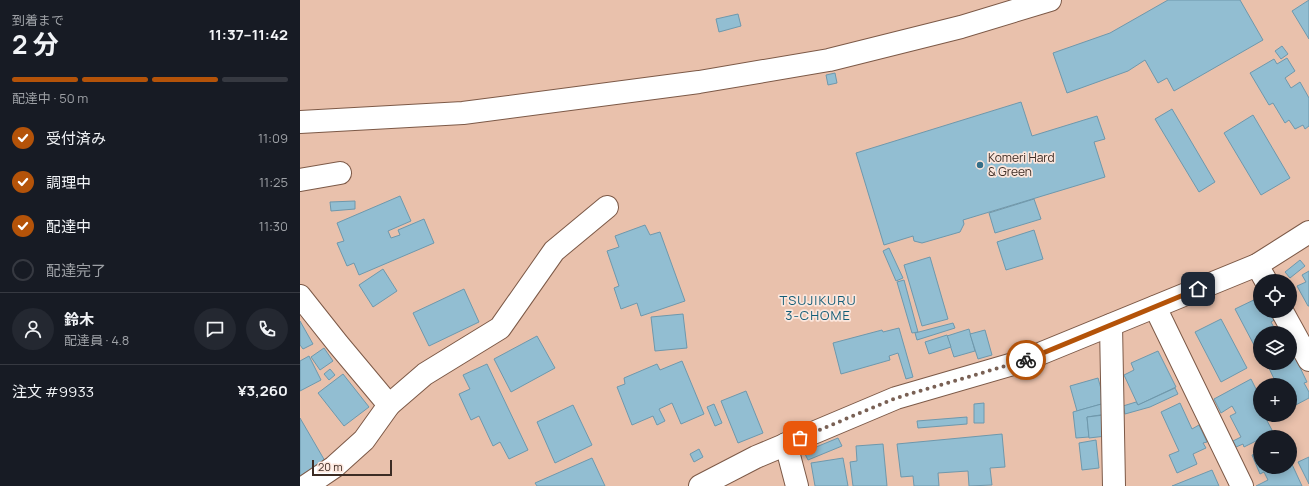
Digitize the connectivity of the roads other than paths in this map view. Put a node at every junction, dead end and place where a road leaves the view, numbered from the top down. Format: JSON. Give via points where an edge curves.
{"nodes":[{"id":1,"x":1050,"y":0,"type":"edge"},
{"id":2,"x":300,"y":122,"type":"edge"},
{"id":3,"x":340,"y":173,"type":"dead end"},
{"id":4,"x":300,"y":180,"type":"edge"},
{"id":5,"x":607,"y":207,"type":"dead end"},
{"id":6,"x":1309,"y":232,"type":"edge"},
{"id":7,"x":1261,"y":273,"type":"edge"},
{"id":8,"x":300,"y":296,"type":"edge"},
{"id":9,"x":1155,"y":307,"type":"junction"},
{"id":10,"x":1286,"y":318,"type":"edge"},
{"id":11,"x":1111,"y":325,"type":"junction"},
{"id":12,"x":1309,"y":360,"type":"edge"},
{"id":13,"x":388,"y":404,"type":"junction"},
{"id":14,"x":786,"y":444,"type":"junction"},
{"id":15,"x":306,"y":486,"type":"edge"},
{"id":16,"x":700,"y":486,"type":"edge"},
{"id":17,"x":797,"y":486,"type":"edge"},
{"id":18,"x":1114,"y":486,"type":"edge"},
{"id":19,"x":1242,"y":486,"type":"edge"}],
"edges":[{"from":1,"to":2,"type":"street","via":[[961,27],[829,60],[699,82],[463,113]]},
{"from":3,"to":4,"type":"street"},
{"from":5,"to":13,"type":"street","via":[[554,251],[500,328],[425,374]]},
{"from":6,"to":7,"type":"street"},
{"from":7,"to":9,"type":"street"},
{"from":8,"to":13,"type":"street"},
{"from":9,"to":11,"type":"street"},
{"from":9,"to":19,"type":"street"},
{"from":10,"to":12,"type":"street"},
{"from":11,"to":14,"type":"street","via":[[1020,362],[896,398]]},
{"from":11,"to":18,"type":"street"},
{"from":13,"to":15,"type":"street","via":[[364,440],[334,467]]},
{"from":14,"to":16,"type":"street","via":[[756,456]]},
{"from":14,"to":17,"type":"street"}]}
